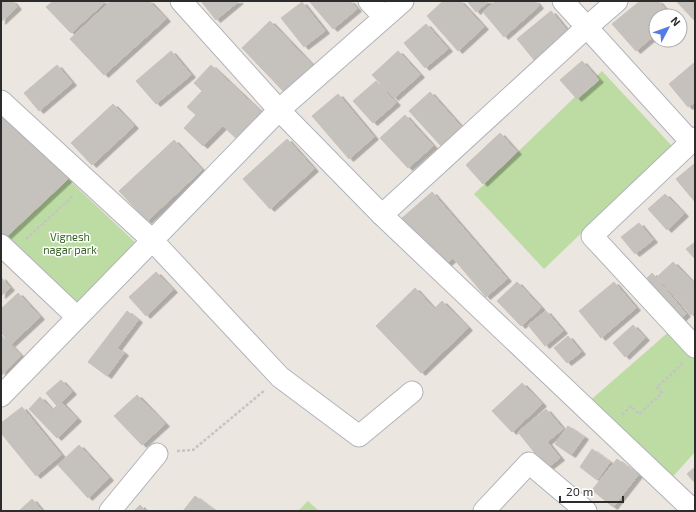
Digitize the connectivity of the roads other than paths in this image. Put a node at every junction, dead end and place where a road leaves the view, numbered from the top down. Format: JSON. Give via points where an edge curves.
{"nodes":[{"id":1,"x":181,"y":1,"type":"edge"},
{"id":2,"x":369,"y":1,"type":"edge"},
{"id":3,"x":403,"y":1,"type":"edge"},
{"id":4,"x":563,"y":1,"type":"edge"},
{"id":5,"x":617,"y":1,"type":"edge"},
{"id":6,"x":384,"y":17,"type":"junction"},
{"id":7,"x":587,"y":27,"type":"junction"},
{"id":8,"x":1,"y":101,"type":"edge"},
{"id":9,"x":279,"y":110,"type":"junction"},
{"id":10,"x":693,"y":140,"type":"edge"},
{"id":11,"x":382,"y":215,"type":"junction"},
{"id":12,"x":152,"y":240,"type":"junction"},
{"id":13,"x":1,"y":245,"type":"edge"},
{"id":14,"x":77,"y":317,"type":"junction"},
{"id":15,"x":690,"y":344,"type":"edge"},
{"id":16,"x":412,"y":392,"type":"dead end"},
{"id":17,"x":1,"y":396,"type":"edge"},
{"id":18,"x":156,"y":454,"type":"road end"},
{"id":19,"x":691,"y":508,"type":"edge"},
{"id":20,"x":110,"y":511,"type":"edge"},
{"id":21,"x":484,"y":511,"type":"edge"},
{"id":22,"x":586,"y":511,"type":"edge"}],
"edges":[{"from":1,"to":9,"type":"street"},
{"from":2,"to":6,"type":"street"},
{"from":3,"to":6,"type":"street"},
{"from":4,"to":7,"type":"street"},
{"from":5,"to":7,"type":"street"},
{"from":6,"to":9,"type":"street"},
{"from":7,"to":10,"type":"street"},
{"from":7,"to":11,"type":"street"},
{"from":8,"to":12,"type":"street"},
{"from":9,"to":11,"type":"street"},
{"from":9,"to":12,"type":"street"},
{"from":10,"to":15,"type":"street","via":[[592,236]]},
{"from":11,"to":19,"type":"street"},
{"from":12,"to":14,"type":"street"},
{"from":12,"to":16,"type":"street","via":[[280,377],[359,436]]},
{"from":13,"to":14,"type":"street"},
{"from":14,"to":17,"type":"street"},
{"from":18,"to":20,"type":"street"},
{"from":21,"to":22,"type":"street","via":[[529,463]]}]}
